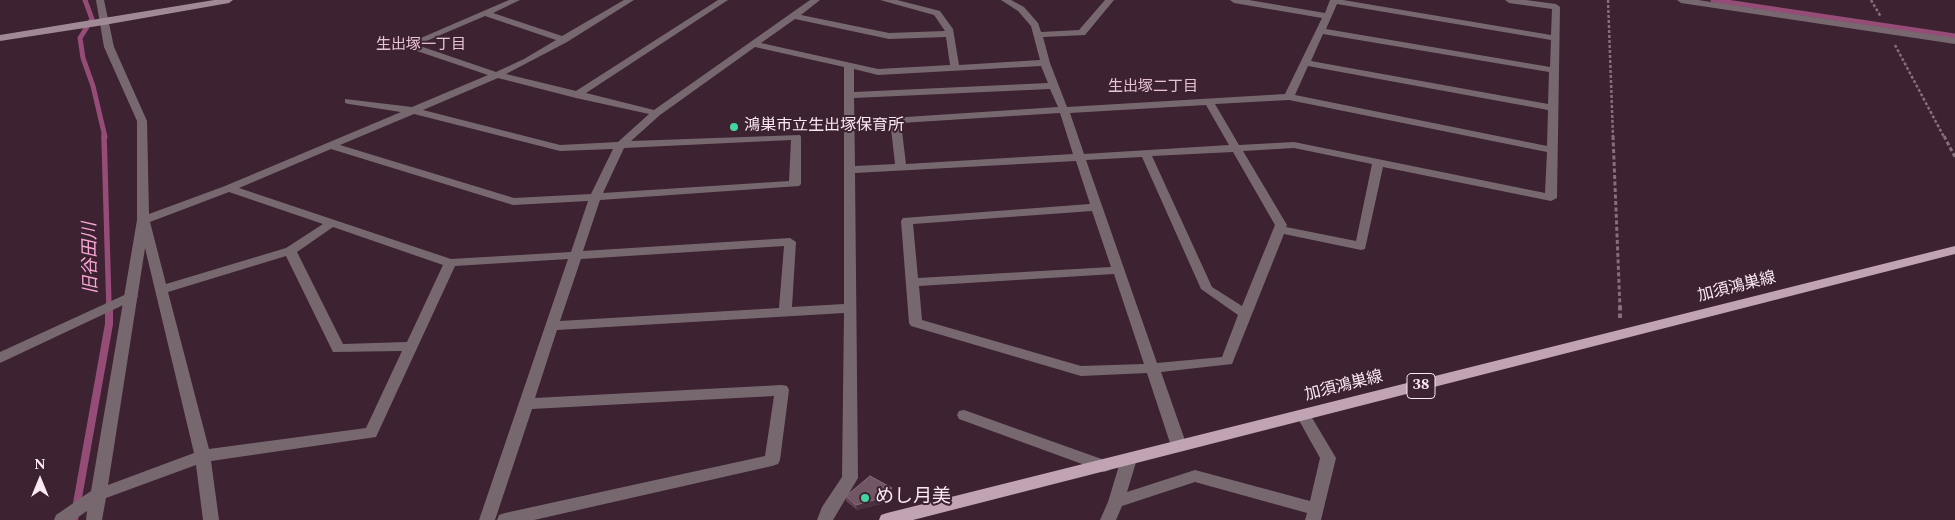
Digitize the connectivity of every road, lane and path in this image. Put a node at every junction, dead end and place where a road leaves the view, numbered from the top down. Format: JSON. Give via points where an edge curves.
{"nodes":[{"id":1,"x":229,"y":0,"type":"edge"},
{"id":2,"x":516,"y":0,"type":"edge"},
{"id":3,"x":630,"y":0,"type":"edge"},
{"id":4,"x":724,"y":0,"type":"edge"},
{"id":5,"x":816,"y":0,"type":"edge"},
{"id":6,"x":884,"y":0,"type":"edge"},
{"id":7,"x":1005,"y":0,"type":"edge"},
{"id":8,"x":1110,"y":0,"type":"edge"},
{"id":9,"x":1234,"y":0,"type":"edge"},
{"id":10,"x":1509,"y":0,"type":"edge"},
{"id":11,"x":1608,"y":0,"type":"edge"},
{"id":12,"x":1681,"y":0,"type":"edge"},
{"id":13,"x":104,"y":1,"type":"edge"},
{"id":14,"x":1335,"y":1,"type":"edge"},
{"id":15,"x":484,"y":13,"type":"junction"},
{"id":16,"x":793,"y":16,"type":"junction"},
{"id":17,"x":1327,"y":16,"type":"junction"},
{"id":18,"x":104,"y":22,"type":"junction"},
{"id":19,"x":1321,"y":31,"type":"junction"},
{"id":20,"x":1888,"y":31,"type":"junction"},
{"id":21,"x":950,"y":34,"type":"junction"},
{"id":22,"x":1038,"y":35,"type":"junction"},
{"id":23,"x":0,"y":38,"type":"edge"},
{"id":24,"x":1554,"y":38,"type":"junction"},
{"id":25,"x":564,"y":40,"type":"junction"},
{"id":26,"x":1955,"y":41,"type":"edge"},
{"id":27,"x":753,"y":44,"type":"junction"},
{"id":28,"x":1046,"y":63,"type":"junction"},
{"id":29,"x":1305,"y":63,"type":"junction"},
{"id":30,"x":849,"y":65,"type":"junction"},
{"id":31,"x":955,"y":68,"type":"junction"},
{"id":32,"x":1553,"y":70,"type":"junction"},
{"id":33,"x":497,"y":75,"type":"junction"},
{"id":34,"x":1054,"y":86,"type":"junction"},
{"id":35,"x":576,"y":95,"type":"junction"},
{"id":36,"x":849,"y":95,"type":"junction"},
{"id":37,"x":1289,"y":97,"type":"junction"},
{"id":38,"x":349,"y":101,"type":"dead end"},
{"id":39,"x":1209,"y":102,"type":"junction"},
{"id":40,"x":1553,"y":108,"type":"junction"},
{"id":41,"x":411,"y":110,"type":"junction"},
{"id":42,"x":1064,"y":111,"type":"junction"},
{"id":43,"x":656,"y":113,"type":"junction"},
{"id":44,"x":329,"y":145,"type":"junction"},
{"id":45,"x":620,"y":146,"type":"junction"},
{"id":46,"x":1237,"y":148,"type":"junction"},
{"id":47,"x":1553,"y":150,"type":"junction"},
{"id":48,"x":1145,"y":152,"type":"junction"},
{"id":49,"x":1078,"y":156,"type":"junction"},
{"id":50,"x":1955,"y":157,"type":"edge"},
{"id":51,"x":1378,"y":162,"type":"junction"},
{"id":52,"x":901,"y":167,"type":"junction"},
{"id":53,"x":850,"y":170,"type":"junction"},
{"id":54,"x":229,"y":188,"type":"junction"},
{"id":55,"x":595,"y":198,"type":"junction"},
{"id":56,"x":1097,"y":207,"type":"junction"},
{"id":57,"x":143,"y":220,"type":"junction"},
{"id":58,"x":332,"y":223,"type":"junction"},
{"id":59,"x":1280,"y":229,"type":"junction"},
{"id":60,"x":1955,"y":250,"type":"edge"},
{"id":61,"x":290,"y":251,"type":"junction"},
{"id":62,"x":574,"y":256,"type":"junction"},
{"id":63,"x":450,"y":263,"type":"junction"},
{"id":64,"x":1119,"y":270,"type":"junction"},
{"id":65,"x":912,"y":282,"type":"junction"},
{"id":66,"x":162,"y":290,"type":"junction"},
{"id":67,"x":131,"y":296,"type":"junction"},
{"id":68,"x":851,"y":308,"type":"junction"},
{"id":69,"x":785,"y":312,"type":"junction"},
{"id":70,"x":1246,"y":314,"type":"junction"},
{"id":71,"x":552,"y":326,"type":"junction"},
{"id":72,"x":1631,"y":333,"type":"junction"},
{"id":73,"x":411,"y":346,"type":"junction"},
{"id":74,"x":0,"y":358,"type":"edge"},
{"id":75,"x":1153,"y":368,"type":"junction"},
{"id":76,"x":526,"y":404,"type":"junction"},
{"id":77,"x":964,"y":414,"type":"dead end"},
{"id":78,"x":1302,"y":415,"type":"junction"},
{"id":79,"x":1179,"y":446,"type":"junction"},
{"id":80,"x":203,"y":456,"type":"junction"},
{"id":81,"x":1129,"y":459,"type":"junction"},
{"id":82,"x":1104,"y":466,"type":"junction"},
{"id":83,"x":97,"y":495,"type":"junction"},
{"id":84,"x":1116,"y":502,"type":"junction"},
{"id":85,"x":1315,"y":515,"type":"edge"},
{"id":86,"x":62,"y":520,"type":"edge"},
{"id":87,"x":94,"y":520,"type":"edge"},
{"id":88,"x":211,"y":520,"type":"edge"},
{"id":89,"x":487,"y":520,"type":"edge"},
{"id":90,"x":505,"y":520,"type":"edge"},
{"id":91,"x":824,"y":520,"type":"edge"},
{"id":92,"x":887,"y":520,"type":"edge"},
{"id":93,"x":1108,"y":520,"type":"edge"}],
"edges":[{"from":1,"to":18,"type":"main road"},
{"from":2,"to":15,"type":"street"},
{"from":3,"to":25,"type":"street"},
{"from":4,"to":35,"type":"street"},
{"from":5,"to":16,"type":"street"},
{"from":6,"to":21,"type":"street","via":[[937,13]]},
{"from":7,"to":22,"type":"street","via":[[1021,9],[1035,25]]},
{"from":8,"to":22,"type":"street","via":[[1082,33]]},
{"from":9,"to":17,"type":"street"},
{"from":10,"to":24,"type":"street","via":[[1556,7]]},
{"from":11,"to":72,"type":"path","via":[[1620,319]]},
{"from":12,"to":20,"type":"street"},
{"from":13,"to":18,"type":"street"},
{"from":14,"to":17,"type":"street"},
{"from":14,"to":24,"type":"street"},
{"from":15,"to":25,"type":"street"},
{"from":15,"to":33,"type":"street","via":[[412,44]]},
{"from":16,"to":21,"type":"street","via":[[889,36]]},
{"from":16,"to":27,"type":"street"},
{"from":17,"to":19,"type":"street"},
{"from":18,"to":23,"type":"main road"},
{"from":18,"to":57,"type":"street","via":[[109,47],[142,121]]},
{"from":19,"to":29,"type":"street"},
{"from":19,"to":32,"type":"street"},
{"from":20,"to":26,"type":"street"},
{"from":20,"to":50,"type":"path"},
{"from":21,"to":31,"type":"street"},
{"from":22,"to":28,"type":"street"},
{"from":24,"to":32,"type":"street"},
{"from":25,"to":33,"type":"street"},
{"from":27,"to":30,"type":"street"},
{"from":27,"to":43,"type":"street"},
{"from":28,"to":31,"type":"street"},
{"from":28,"to":34,"type":"street"},
{"from":29,"to":37,"type":"street"},
{"from":29,"to":40,"type":"street"},
{"from":30,"to":31,"type":"street","via":[[878,72]]},
{"from":30,"to":36,"type":"street"},
{"from":32,"to":40,"type":"street"},
{"from":33,"to":35,"type":"street"},
{"from":33,"to":41,"type":"street"},
{"from":34,"to":36,"type":"street"},
{"from":34,"to":42,"type":"street"},
{"from":35,"to":43,"type":"street"},
{"from":36,"to":53,"type":"street"},
{"from":37,"to":39,"type":"street"},
{"from":37,"to":47,"type":"street"},
{"from":38,"to":41,"type":"street"},
{"from":39,"to":42,"type":"street"},
{"from":39,"to":46,"type":"street"},
{"from":40,"to":47,"type":"street"},
{"from":41,"to":44,"type":"street"},
{"from":41,"to":45,"type":"street","via":[[560,148]]},
{"from":42,"to":49,"type":"street"},
{"from":42,"to":52,"type":"street","via":[[895,120]]},
{"from":43,"to":45,"type":"street"},
{"from":44,"to":54,"type":"street"},
{"from":44,"to":55,"type":"street","via":[[513,202]]},
{"from":45,"to":55,"type":"street"},
{"from":45,"to":55,"type":"street","via":[[796,137],[795,184]]},
{"from":46,"to":48,"type":"street"},
{"from":46,"to":51,"type":"street","via":[[1294,145]]},
{"from":46,"to":59,"type":"street","via":[[1281,225]]},
{"from":47,"to":51,"type":"street","via":[[1551,198]]},
{"from":48,"to":49,"type":"street"},
{"from":48,"to":70,"type":"street","via":[[1207,289]]},
{"from":49,"to":52,"type":"street"},
{"from":49,"to":56,"type":"street"},
{"from":51,"to":59,"type":"street","via":[[1361,246]]},
{"from":52,"to":53,"type":"street"},
{"from":53,"to":68,"type":"street"},
{"from":54,"to":57,"type":"street"},
{"from":54,"to":58,"type":"street"},
{"from":55,"to":62,"type":"street"},
{"from":56,"to":64,"type":"street"},
{"from":56,"to":65,"type":"street","via":[[907,221]]},
{"from":57,"to":66,"type":"street"},
{"from":57,"to":67,"type":"street"},
{"from":58,"to":61,"type":"street"},
{"from":58,"to":63,"type":"street"},
{"from":59,"to":70,"type":"street"},
{"from":60,"to":72,"type":"main road","name":"加須鴻巣線","number":"38"},
{"from":61,"to":66,"type":"street"},
{"from":61,"to":73,"type":"street","via":[[338,349]]},
{"from":62,"to":63,"type":"street"},
{"from":62,"to":69,"type":"street","via":[[790,242]]},
{"from":62,"to":71,"type":"street"},
{"from":63,"to":73,"type":"street"},
{"from":64,"to":65,"type":"street"},
{"from":64,"to":75,"type":"street"},
{"from":65,"to":75,"type":"street","via":[[916,323],[1080,371]]},
{"from":66,"to":80,"type":"street"},
{"from":67,"to":74,"type":"street"},
{"from":67,"to":83,"type":"street"},
{"from":68,"to":69,"type":"street"},
{"from":68,"to":91,"type":"street","via":[[850,478]]},
{"from":69,"to":71,"type":"street"},
{"from":70,"to":75,"type":"street","via":[[1228,361]]},
{"from":71,"to":76,"type":"street"},
{"from":72,"to":78,"type":"main road","name":"加須鴻巣線","number":"38"},
{"from":73,"to":80,"type":"street","via":[[371,433]]},
{"from":75,"to":79,"type":"street"},
{"from":76,"to":89,"type":"street"},
{"from":76,"to":90,"type":"street","via":[[782,390],[772,460]]},
{"from":77,"to":82,"type":"street"},
{"from":78,"to":79,"type":"main road","name":"加須鴻巣線","number":"38"},
{"from":78,"to":85,"type":"street","via":[[1328,458]]},
{"from":79,"to":81,"type":"main road","name":"加須鴻巣線","number":"38"},
{"from":80,"to":83,"type":"street"},
{"from":80,"to":88,"type":"street"},
{"from":81,"to":82,"type":"main road","name":"加須鴻巣線","number":"38"},
{"from":81,"to":84,"type":"street"},
{"from":82,"to":92,"type":"main road","name":"加須鴻巣線","number":"38"},
{"from":83,"to":86,"type":"street"},
{"from":83,"to":87,"type":"street"},
{"from":84,"to":85,"type":"street","via":[[1195,476]]},
{"from":84,"to":93,"type":"street"}]}
